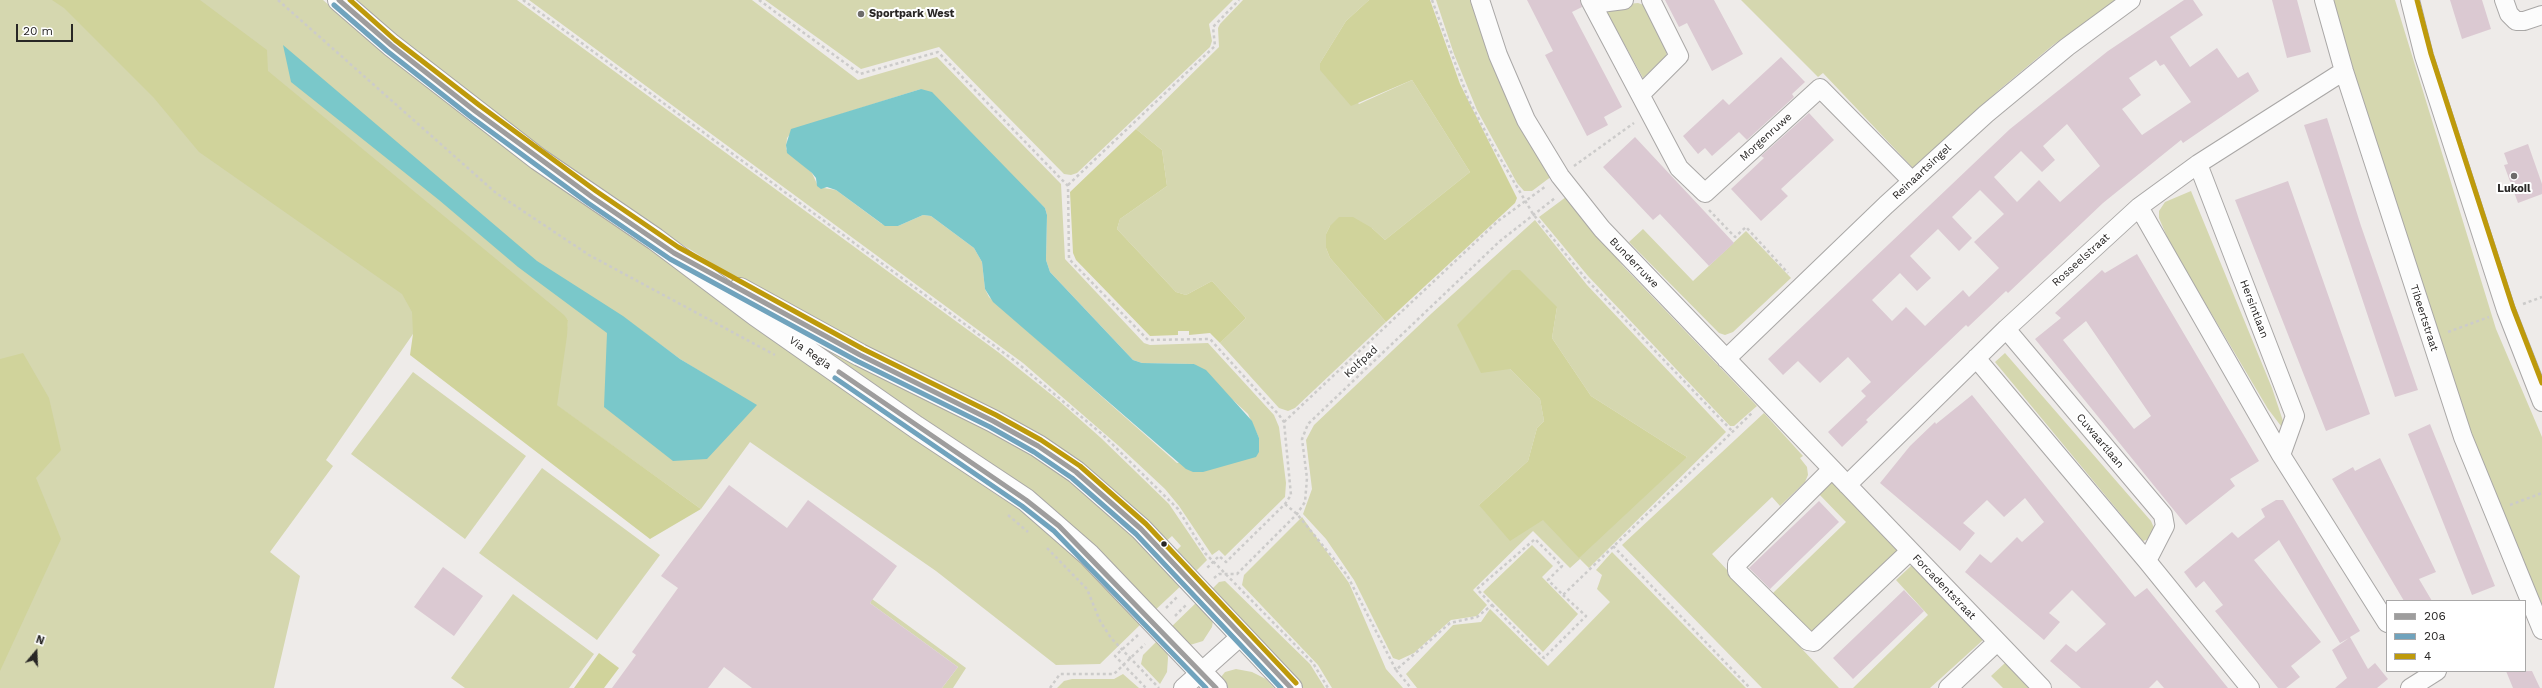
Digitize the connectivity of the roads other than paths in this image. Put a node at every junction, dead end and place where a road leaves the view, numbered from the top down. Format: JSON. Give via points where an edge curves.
{"nodes":[{"id":1,"x":338,"y":0,"type":"edge"},
{"id":2,"x":1480,"y":0,"type":"edge"},
{"id":3,"x":1624,"y":0,"type":"edge"},
{"id":4,"x":1651,"y":0,"type":"edge"},
{"id":5,"x":2130,"y":0,"type":"edge"},
{"id":6,"x":2324,"y":0,"type":"edge"},
{"id":7,"x":2410,"y":0,"type":"edge"},
{"id":8,"x":2504,"y":0,"type":"edge"},
{"id":9,"x":1592,"y":2,"type":"edge"},
{"id":10,"x":2542,"y":15,"type":"edge"},
{"id":11,"x":2344,"y":71,"type":"junction"},
{"id":12,"x":1641,"y":94,"type":"junction"},
{"id":13,"x":2198,"y":164,"type":"junction"},
{"id":14,"x":1912,"y":181,"type":"junction"},
{"id":15,"x":2139,"y":207,"type":"junction"},
{"id":16,"x":674,"y":253,"type":"junction"},
{"id":17,"x":2006,"y":329,"type":"junction"},
{"id":18,"x":1976,"y":358,"type":"junction"},
{"id":19,"x":1726,"y":359,"type":"junction"},
{"id":20,"x":2542,"y":402,"type":"edge"},
{"id":21,"x":2282,"y":455,"type":"junction"},
{"id":22,"x":1832,"y":469,"type":"junction"},
{"id":23,"x":1847,"y":485,"type":"junction"},
{"id":24,"x":1910,"y":551,"type":"junction"},
{"id":25,"x":2147,"y":560,"type":"junction"},
{"id":26,"x":2526,"y":600,"type":"edge"},
{"id":27,"x":2526,"y":601,"type":"edge"},
{"id":28,"x":2386,"y":621,"type":"edge"},
{"id":29,"x":2534,"y":623,"type":"edge"},
{"id":30,"x":1242,"y":636,"type":"junction"},
{"id":31,"x":1997,"y":642,"type":"junction"},
{"id":32,"x":1200,"y":672,"type":"junction"},
{"id":33,"x":2435,"y":672,"type":"edge"},
{"id":34,"x":2415,"y":680,"type":"edge"},
{"id":35,"x":1183,"y":688,"type":"edge"},
{"id":36,"x":1216,"y":688,"type":"edge"},
{"id":37,"x":1291,"y":688,"type":"edge"},
{"id":38,"x":1948,"y":688,"type":"edge"},
{"id":39,"x":2042,"y":688,"type":"edge"},
{"id":40,"x":2250,"y":688,"type":"edge"}],
"edges":[{"from":1,"to":16,"type":"main road","name":"Via Regia","via":[[488,121]]},
{"from":2,"to":19,"type":"street","name":"Bunderruwe","via":[[1498,55],[1526,120],[1564,182],[1602,229]]},
{"from":3,"to":9,"type":"street"},
{"from":4,"to":12,"type":"street","via":[[1679,56]]},
{"from":5,"to":14,"type":"street","name":"Reinaartsingel","via":[[1986,114]]},
{"from":6,"to":11,"type":"street","name":"Tibeertstraat"},
{"from":7,"to":20,"type":"street","via":[[2424,56],[2506,310]]},
{"from":8,"to":10,"type":"street","via":[[2509,14],[2516,21]]},
{"from":9,"to":12,"type":"street"},
{"from":11,"to":13,"type":"street","name":"Rosseelstraat"},
{"from":11,"to":26,"type":"street","name":"Tibeertstraat","via":[[2463,437]]},
{"from":12,"to":14,"type":"street","name":"Morgenruwe","via":[[1679,168],[1705,194],[1820,88]]},
{"from":13,"to":15,"type":"street","name":"Rosseelstraat"},
{"from":13,"to":21,"type":"street","name":"Hersintlaan","via":[[2295,416]]},
{"from":14,"to":19,"type":"street","name":"Reinaartsingel"},
{"from":15,"to":17,"type":"street","name":"Rosseelstraat"},
{"from":15,"to":21,"type":"street"},
{"from":16,"to":30,"type":"main road","name":"Via Regia","via":[[860,354],[1038,446],[1104,495]]},
{"from":16,"to":32,"type":"main road","name":"Via Regia","via":[[756,315],[1026,500],[1090,555]]},
{"from":17,"to":18,"type":"street","name":"Rosseelstraat"},
{"from":17,"to":25,"type":"street","name":"Cuwaartlaan","via":[[2163,515],[2165,526]]},
{"from":18,"to":23,"type":"street","name":"Rosseelstraat"},
{"from":18,"to":25,"type":"street"},
{"from":19,"to":22,"type":"street","name":"Bunderruwe"},
{"from":21,"to":28,"type":"street"},
{"from":22,"to":23,"type":"street","name":"Bunderruwe"},
{"from":22,"to":24,"type":"street","via":[[1737,564],[1737,571],[1808,641],[1814,642]]},
{"from":23,"to":24,"type":"street","name":"Forcadentstraat"},
{"from":24,"to":31,"type":"street","name":"Forcadentstraat"},
{"from":25,"to":40,"type":"street"},
{"from":27,"to":29,"type":"street","name":"Tibeertstraat"},
{"from":30,"to":32,"type":"street"},
{"from":30,"to":37,"type":"main road","name":"Via Regia"},
{"from":31,"to":38,"type":"street"},
{"from":31,"to":39,"type":"street","name":"Forcadentstraat"},
{"from":32,"to":35,"type":"street"},
{"from":32,"to":36,"type":"main road","name":"Via Regia"},
{"from":33,"to":34,"type":"street"}]}
